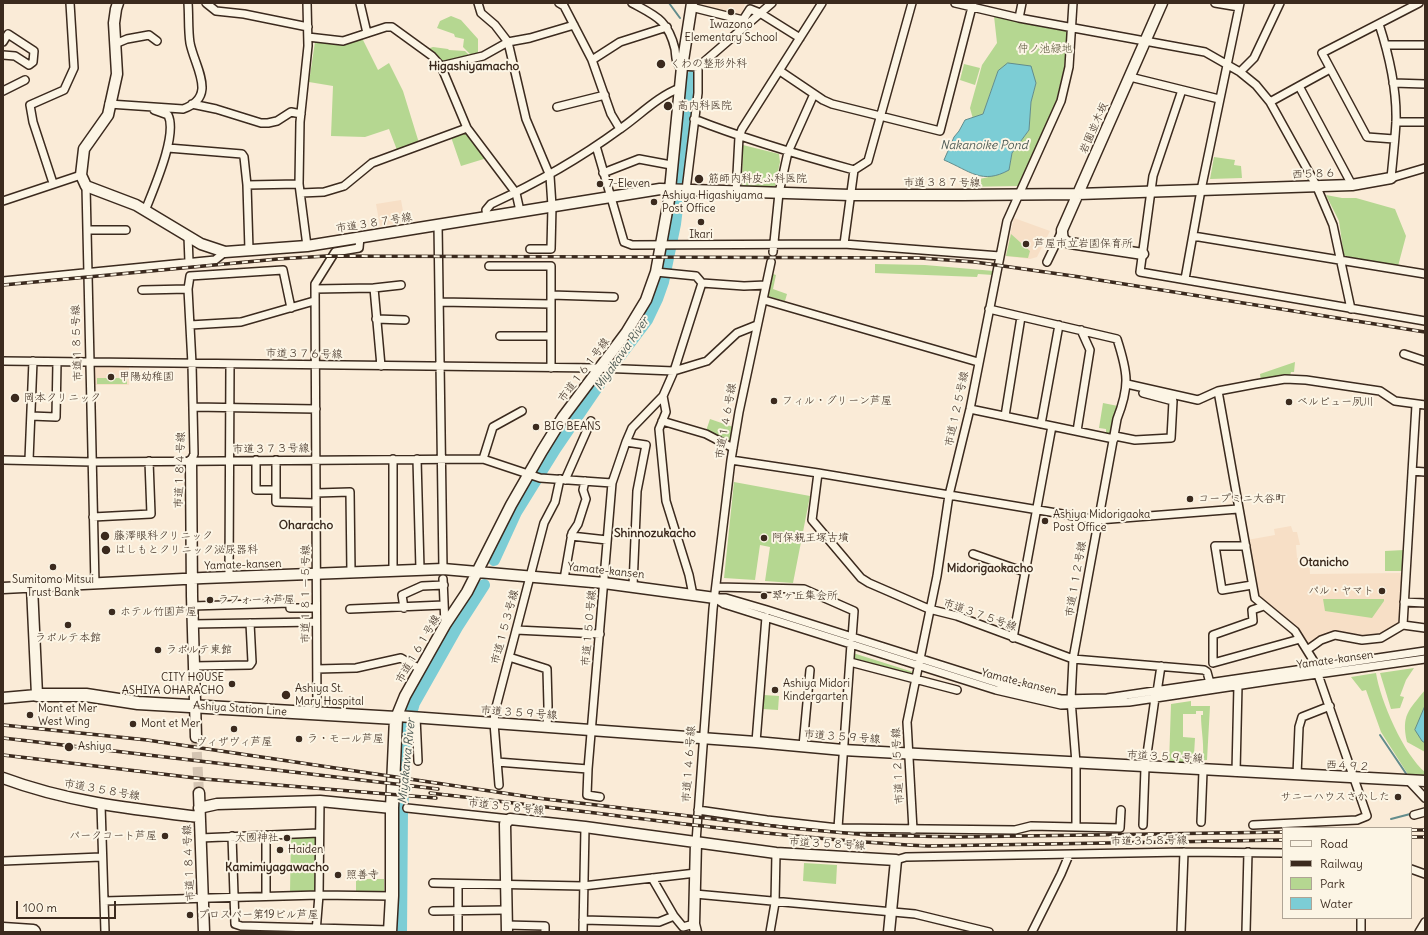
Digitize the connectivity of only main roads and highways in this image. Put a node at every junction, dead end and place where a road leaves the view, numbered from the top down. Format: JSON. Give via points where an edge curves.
{"nodes":[{"id":1,"x":37,"y":695,"type":"road end"},
{"id":2,"x":3,"y":930,"type":"edge"},
{"id":3,"x":390,"y":931,"type":"edge"},
{"id":4,"x":33,"y":932,"type":"edge"}],
"edges":[{"from":1,"to":3,"type":"main road","name":"Ashiya Station Line","via":[[86,695],[138,703],[406,717],[392,808]]},
{"from":2,"to":4,"type":"highway"}]}
